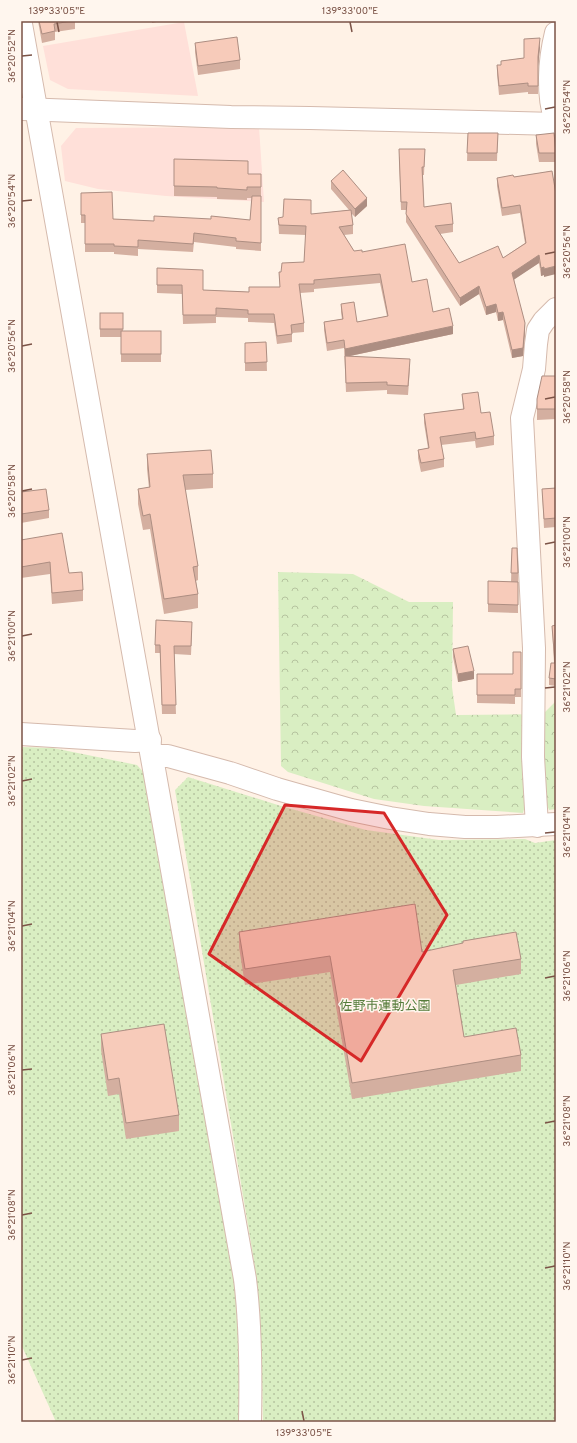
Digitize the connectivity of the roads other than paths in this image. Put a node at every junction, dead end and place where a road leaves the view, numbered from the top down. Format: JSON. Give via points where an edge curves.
{"nodes":[{"id":1,"x":21,"y":24,"type":"edge"},
{"id":2,"x":556,"y":33,"type":"edge"},
{"id":3,"x":29,"y":109,"type":"edge"},
{"id":4,"x":556,"y":123,"type":"edge"},
{"id":5,"x":556,"y":310,"type":"edge"},
{"id":6,"x":21,"y":734,"type":"edge"},
{"id":7,"x":151,"y":748,"type":"junction"},
{"id":8,"x":546,"y":825,"type":"edge"},
{"id":9,"x":250,"y":1422,"type":"edge"}],
"edges":[{"from":1,"to":3,"type":"street"},
{"from":2,"to":4,"type":"street","via":[[550,81]]},
{"from":3,"to":4,"type":"street","via":[[231,117]]},
{"from":3,"to":7,"type":"street"},
{"from":5,"to":8,"type":"street","via":[[538,330],[534,369],[522,418],[534,648],[533,757]]},
{"from":6,"to":7,"type":"street","via":[[135,741]]},
{"from":7,"to":8,"type":"street","via":[[168,756],[277,789],[390,818],[465,826]]},
{"from":7,"to":9,"type":"street","via":[[245,1279],[250,1315]]}]}
